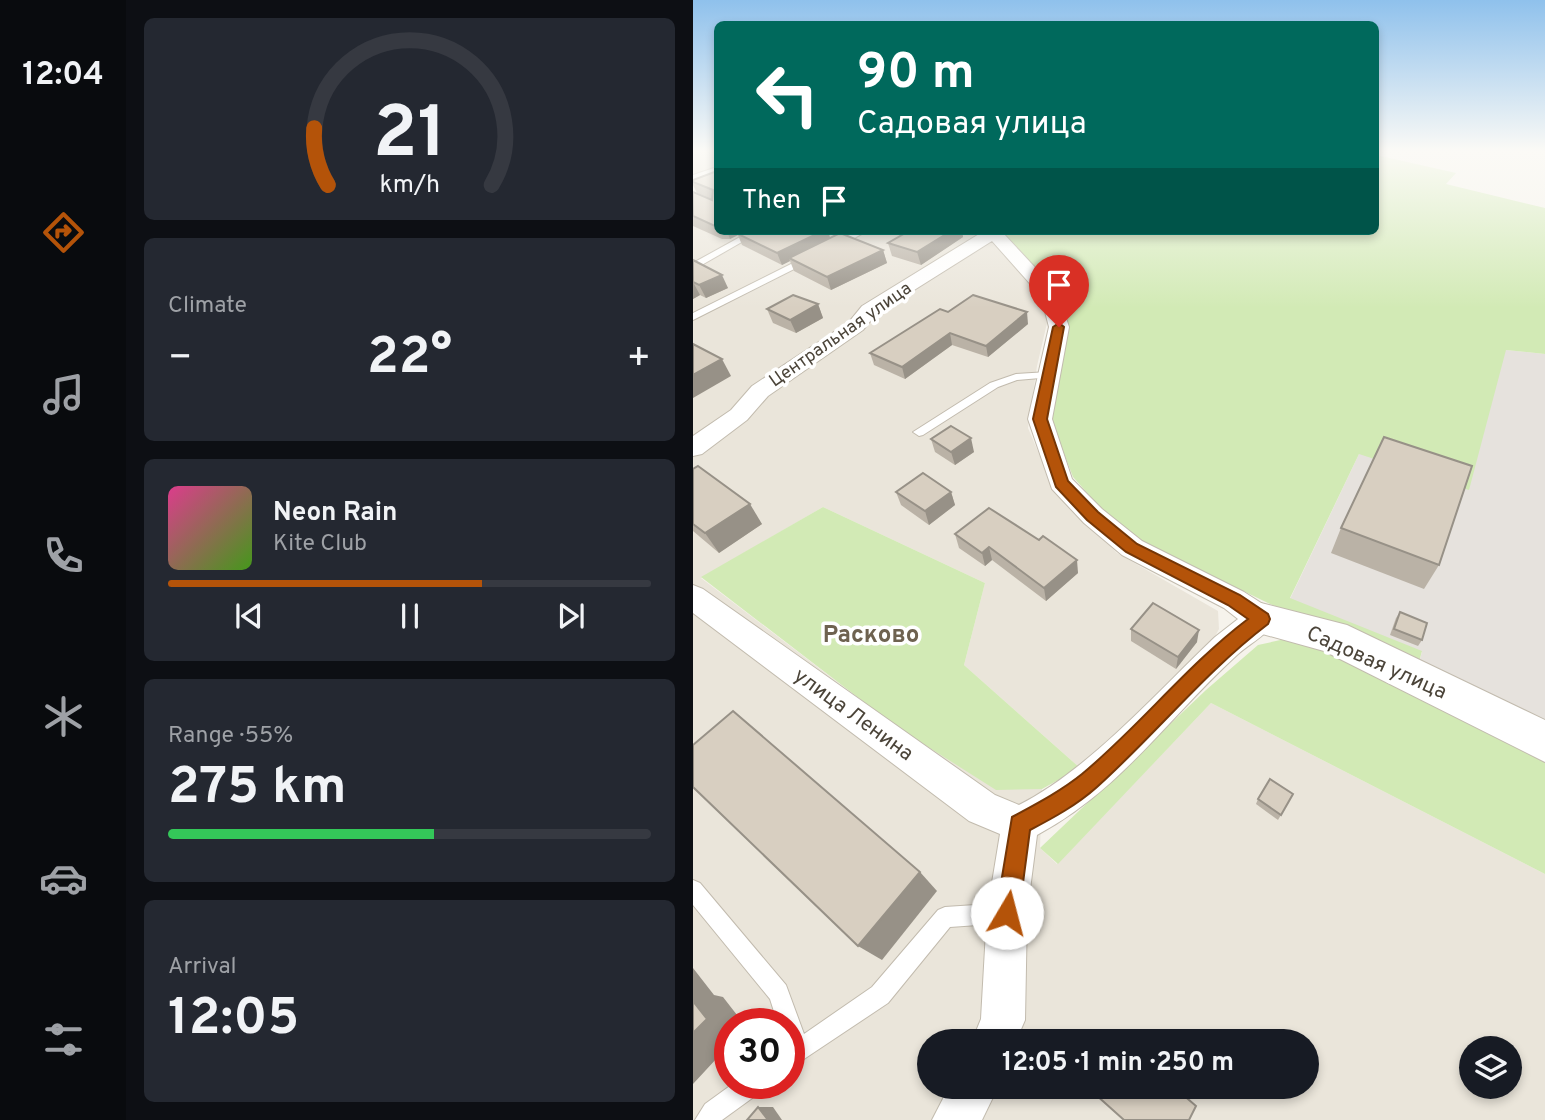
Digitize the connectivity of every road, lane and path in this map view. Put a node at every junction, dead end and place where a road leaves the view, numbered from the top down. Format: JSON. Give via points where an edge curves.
{"nodes":[{"id":1,"x":750,"y":235,"type":"edge"},
{"id":2,"x":855,"y":235,"type":"edge"},
{"id":3,"x":989,"y":235,"type":"edge"},
{"id":4,"x":997,"y":235,"type":"edge"},
{"id":5,"x":831,"y":247,"type":"edge"},
{"id":6,"x":820,"y":253,"type":"edge"},
{"id":7,"x":693,"y":267,"type":"edge"},
{"id":8,"x":693,"y":317,"type":"edge"},
{"id":9,"x":1048,"y":375,"type":"junction"},
{"id":10,"x":919,"y":432,"type":"dead end"},
{"id":11,"x":693,"y":448,"type":"edge"},
{"id":12,"x":693,"y":597,"type":"edge"},
{"id":13,"x":1262,"y":619,"type":"junction"},
{"id":14,"x":1539,"y":734,"type":"edge"},
{"id":15,"x":1020,"y":824,"type":"junction"},
{"id":16,"x":693,"y":890,"type":"edge"},
{"id":17,"x":1007,"y":913,"type":"junction"},
{"id":18,"x":783,"y":1008,"type":"edge"},
{"id":19,"x":999,"y":1029,"type":"edge"},
{"id":20,"x":805,"y":1047,"type":"edge"},
{"id":21,"x":731,"y":1099,"type":"edge"},
{"id":22,"x":707,"y":1120,"type":"edge"}],
"edges":[{"from":1,"to":7,"type":"lane"},
{"from":2,"to":5,"type":"lane"},
{"from":3,"to":11,"type":"street","name":"Центральная улица","via":[[869,310],[856,326],[760,391],[739,415]]},
{"from":4,"to":9,"type":"street","name":"Садовая улица","via":[[1050,295],[1059,327]]},
{"from":6,"to":8,"type":"lane"},
{"from":9,"to":10,"type":"lane","via":[[994,384]]},
{"from":9,"to":13,"type":"street","name":"Садовая улица","via":[[1040,419],[1062,483],[1132,548]]},
{"from":12,"to":15,"type":"street","name":"улица Ленина","via":[[982,808]]},
{"from":13,"to":14,"type":"street","name":"Садовая улица","via":[[1333,637]]},
{"from":13,"to":15,"type":"street","via":[[1226,646],[1089,781]]},
{"from":15,"to":17,"type":"street"},
{"from":16,"to":18,"type":"lane","via":[[778,993]]},
{"from":17,"to":19,"type":"street"},
{"from":17,"to":20,"type":"lane","via":[[945,917],[880,995]]},
{"from":21,"to":22,"type":"lane"}]}
